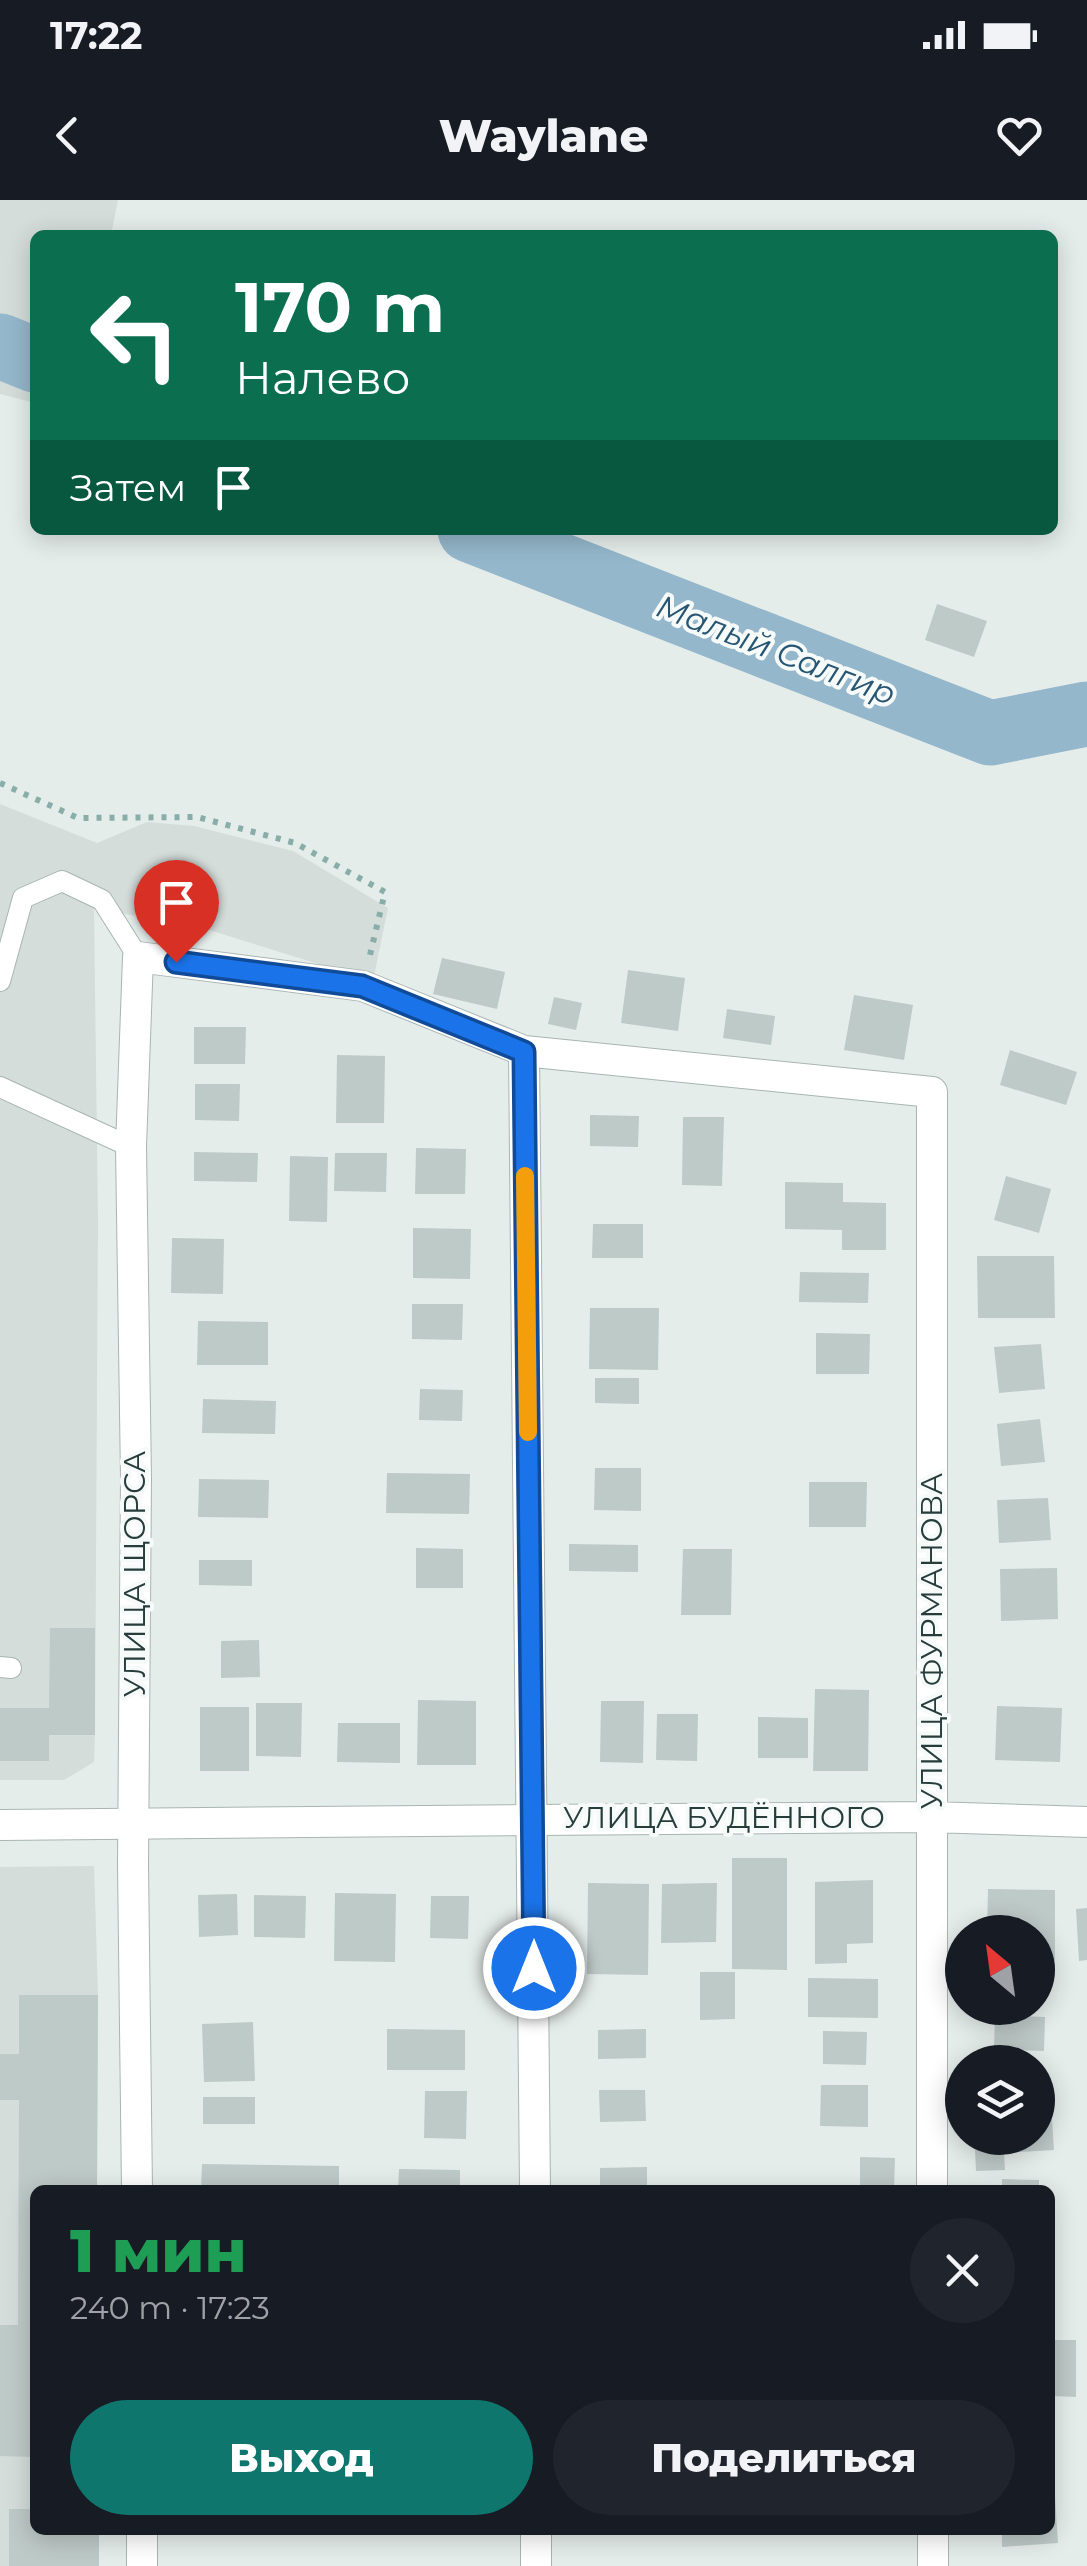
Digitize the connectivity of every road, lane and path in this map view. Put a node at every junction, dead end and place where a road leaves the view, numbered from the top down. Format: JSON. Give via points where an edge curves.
{"nodes":[{"id":1,"x":0,"y":783,"type":"edge"},
{"id":2,"x":138,"y":958,"type":"junction"},
{"id":3,"x":0,"y":982,"type":"edge"},
{"id":4,"x":362,"y":986,"type":"junction"},
{"id":5,"x":524,"y":1052,"type":"junction"},
{"id":6,"x":0,"y":1087,"type":"edge"},
{"id":7,"x":132,"y":1146,"type":"junction"},
{"id":8,"x":931,"y":1816,"type":"junction"},
{"id":9,"x":533,"y":1820,"type":"junction"},
{"id":10,"x":1087,"y":1822,"type":"edge"},
{"id":11,"x":134,"y":1824,"type":"junction"},
{"id":12,"x":0,"y":1825,"type":"edge"},
{"id":13,"x":137,"y":2185,"type":"edge"},
{"id":14,"x":535,"y":2185,"type":"edge"},
{"id":15,"x":932,"y":2185,"type":"edge"},
{"id":16,"x":142,"y":2535,"type":"edge"},
{"id":17,"x":536,"y":2535,"type":"edge"},
{"id":18,"x":933,"y":2535,"type":"edge"},
{"id":19,"x":142,"y":2566,"type":"edge"},
{"id":20,"x":536,"y":2566,"type":"edge"},
{"id":21,"x":933,"y":2566,"type":"edge"}],
"edges":[{"from":1,"to":4,"type":"path","via":[[78,818],[197,817],[295,843],[386,892]]},
{"from":2,"to":3,"type":"lane","via":[[102,900],[62,882],[23,898]]},
{"from":2,"to":4,"type":"street"},
{"from":2,"to":7,"type":"street","name":"УЛИЦА ЩОРСА"},
{"from":4,"to":5,"type":"street"},
{"from":5,"to":8,"type":"street","name":"УЛИЦА ФУРМАНОВА","via":[[932,1092]]},
{"from":5,"to":9,"type":"street"},
{"from":6,"to":7,"type":"lane"},
{"from":7,"to":11,"type":"street","name":"УЛИЦА ЩОРСА"},
{"from":8,"to":9,"type":"street","name":"УЛИЦА БУДЁННОГО"},
{"from":8,"to":10,"type":"street","name":"УЛИЦА БУДЁННОГО"},
{"from":8,"to":15,"type":"street","name":"УЛИЦА ФУРМАНОВА"},
{"from":9,"to":11,"type":"street","name":"УЛИЦА БУДЁННОГО"},
{"from":9,"to":14,"type":"street"},
{"from":11,"to":12,"type":"street","name":"УЛИЦА БУДЁННОГО"},
{"from":11,"to":13,"type":"street","name":"УЛИЦА ЩОРСА"},
{"from":16,"to":19,"type":"street"},
{"from":17,"to":20,"type":"street"},
{"from":18,"to":21,"type":"street"}]}
